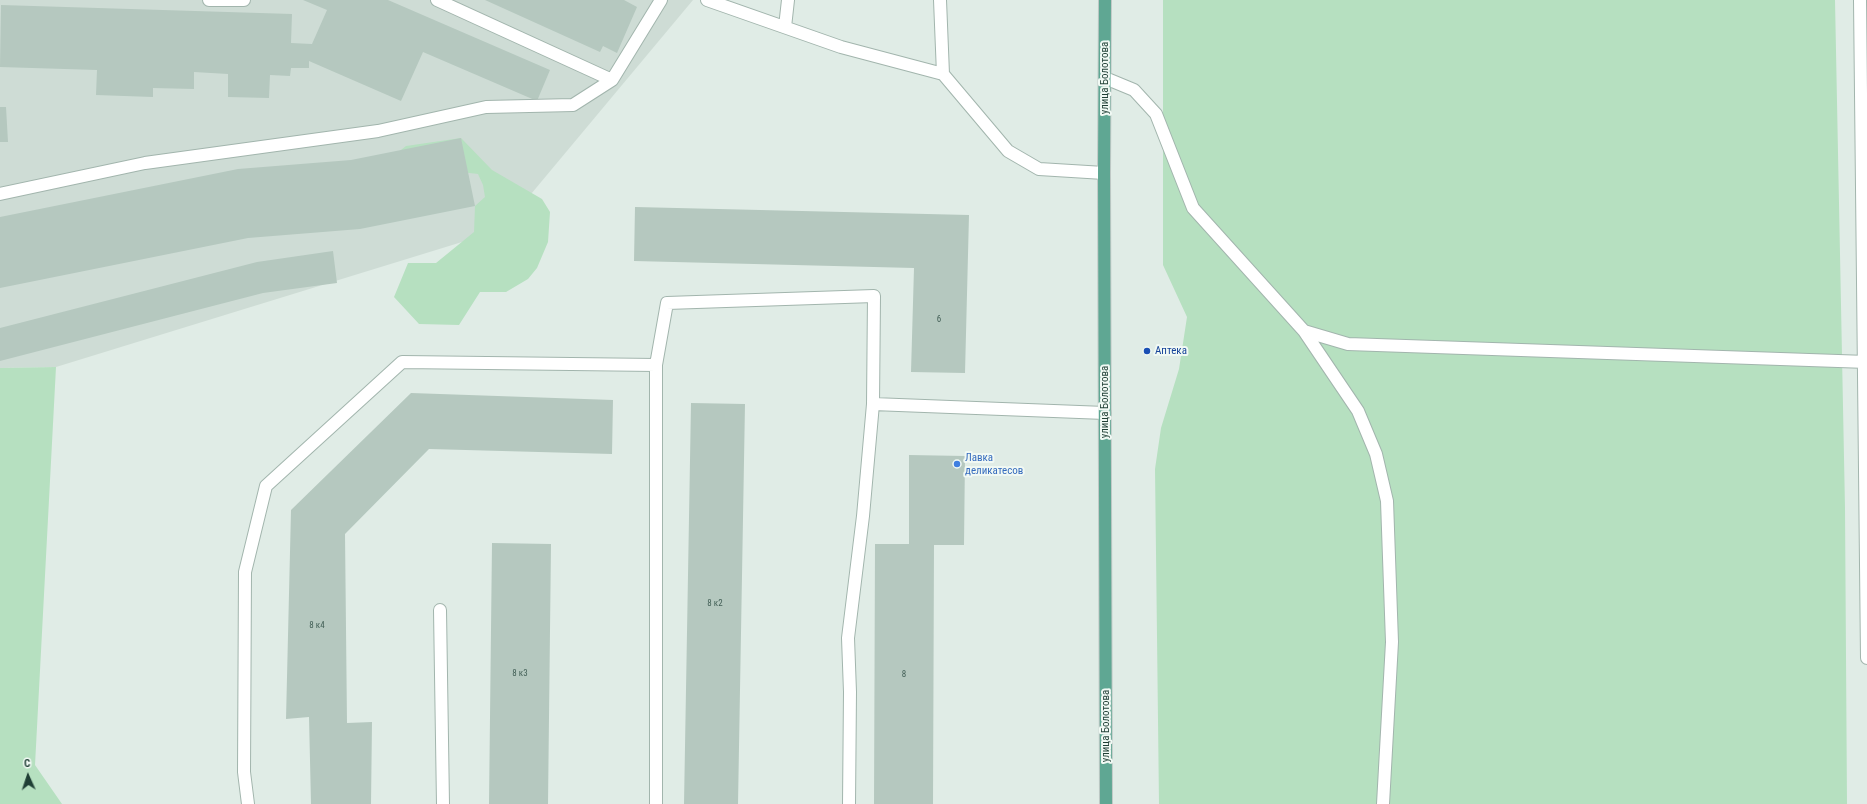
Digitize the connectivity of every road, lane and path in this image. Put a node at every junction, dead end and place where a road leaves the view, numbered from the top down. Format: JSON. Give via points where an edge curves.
{"nodes":[{"id":1,"x":209,"y":0,"type":"edge"},
{"id":2,"x":244,"y":0,"type":"edge"},
{"id":3,"x":437,"y":0,"type":"edge"},
{"id":4,"x":661,"y":0,"type":"edge"},
{"id":5,"x":707,"y":0,"type":"edge"},
{"id":6,"x":788,"y":0,"type":"edge"},
{"id":7,"x":940,"y":0,"type":"edge"},
{"id":8,"x":1105,"y":0,"type":"edge"},
{"id":9,"x":1860,"y":0,"type":"edge"},
{"id":10,"x":785,"y":27,"type":"junction"},
{"id":11,"x":943,"y":74,"type":"junction"},
{"id":12,"x":1105,"y":78,"type":"junction"},
{"id":13,"x":612,"y":80,"type":"junction"},
{"id":14,"x":1104,"y":174,"type":"junction"},
{"id":15,"x":0,"y":194,"type":"edge"},
{"id":16,"x":1304,"y":331,"type":"junction"},
{"id":17,"x":1865,"y":362,"type":"edge"},
{"id":18,"x":656,"y":365,"type":"junction"},
{"id":19,"x":873,"y":404,"type":"junction"},
{"id":20,"x":1105,"y":413,"type":"junction"},
{"id":21,"x":440,"y":610,"type":"dead end"},
{"id":22,"x":1867,"y":658,"type":"edge"},
{"id":23,"x":248,"y":804,"type":"edge"},
{"id":24,"x":443,"y":804,"type":"edge"},
{"id":25,"x":656,"y":804,"type":"edge"},
{"id":26,"x":849,"y":804,"type":"edge"},
{"id":27,"x":1106,"y":804,"type":"edge"},
{"id":28,"x":1383,"y":804,"type":"edge"}],
"edges":[{"from":1,"to":2,"type":"street"},
{"from":3,"to":13,"type":"street"},
{"from":4,"to":13,"type":"street"},
{"from":5,"to":10,"type":"street"},
{"from":6,"to":10,"type":"street"},
{"from":7,"to":11,"type":"street"},
{"from":8,"to":12,"type":"main road","name":"улица Болотова"},
{"from":9,"to":17,"type":"street"},
{"from":10,"to":11,"type":"street","via":[[841,47]]},
{"from":11,"to":14,"type":"street","via":[[1008,151],[1039,169]]},
{"from":12,"to":14,"type":"main road","name":"улица Болотова"},
{"from":12,"to":16,"type":"street","via":[[1134,90],[1156,114],[1192,208]]},
{"from":13,"to":15,"type":"street","via":[[573,105],[486,107],[378,131],[145,163]]},
{"from":14,"to":20,"type":"main road","name":"улица Болотова"},
{"from":16,"to":17,"type":"street","via":[[1348,344]]},
{"from":16,"to":28,"type":"street","via":[[1358,411],[1376,454],[1387,501],[1392,642]]},
{"from":17,"to":22,"type":"street"},
{"from":18,"to":19,"type":"street","via":[[667,303],[874,296]]},
{"from":18,"to":23,"type":"street","via":[[402,362],[266,486],[245,572],[244,772]]},
{"from":18,"to":25,"type":"street"},
{"from":19,"to":20,"type":"street"},
{"from":19,"to":26,"type":"street","via":[[848,638]]},
{"from":20,"to":27,"type":"main road","name":"улица Болотова"},
{"from":21,"to":24,"type":"street"}]}
